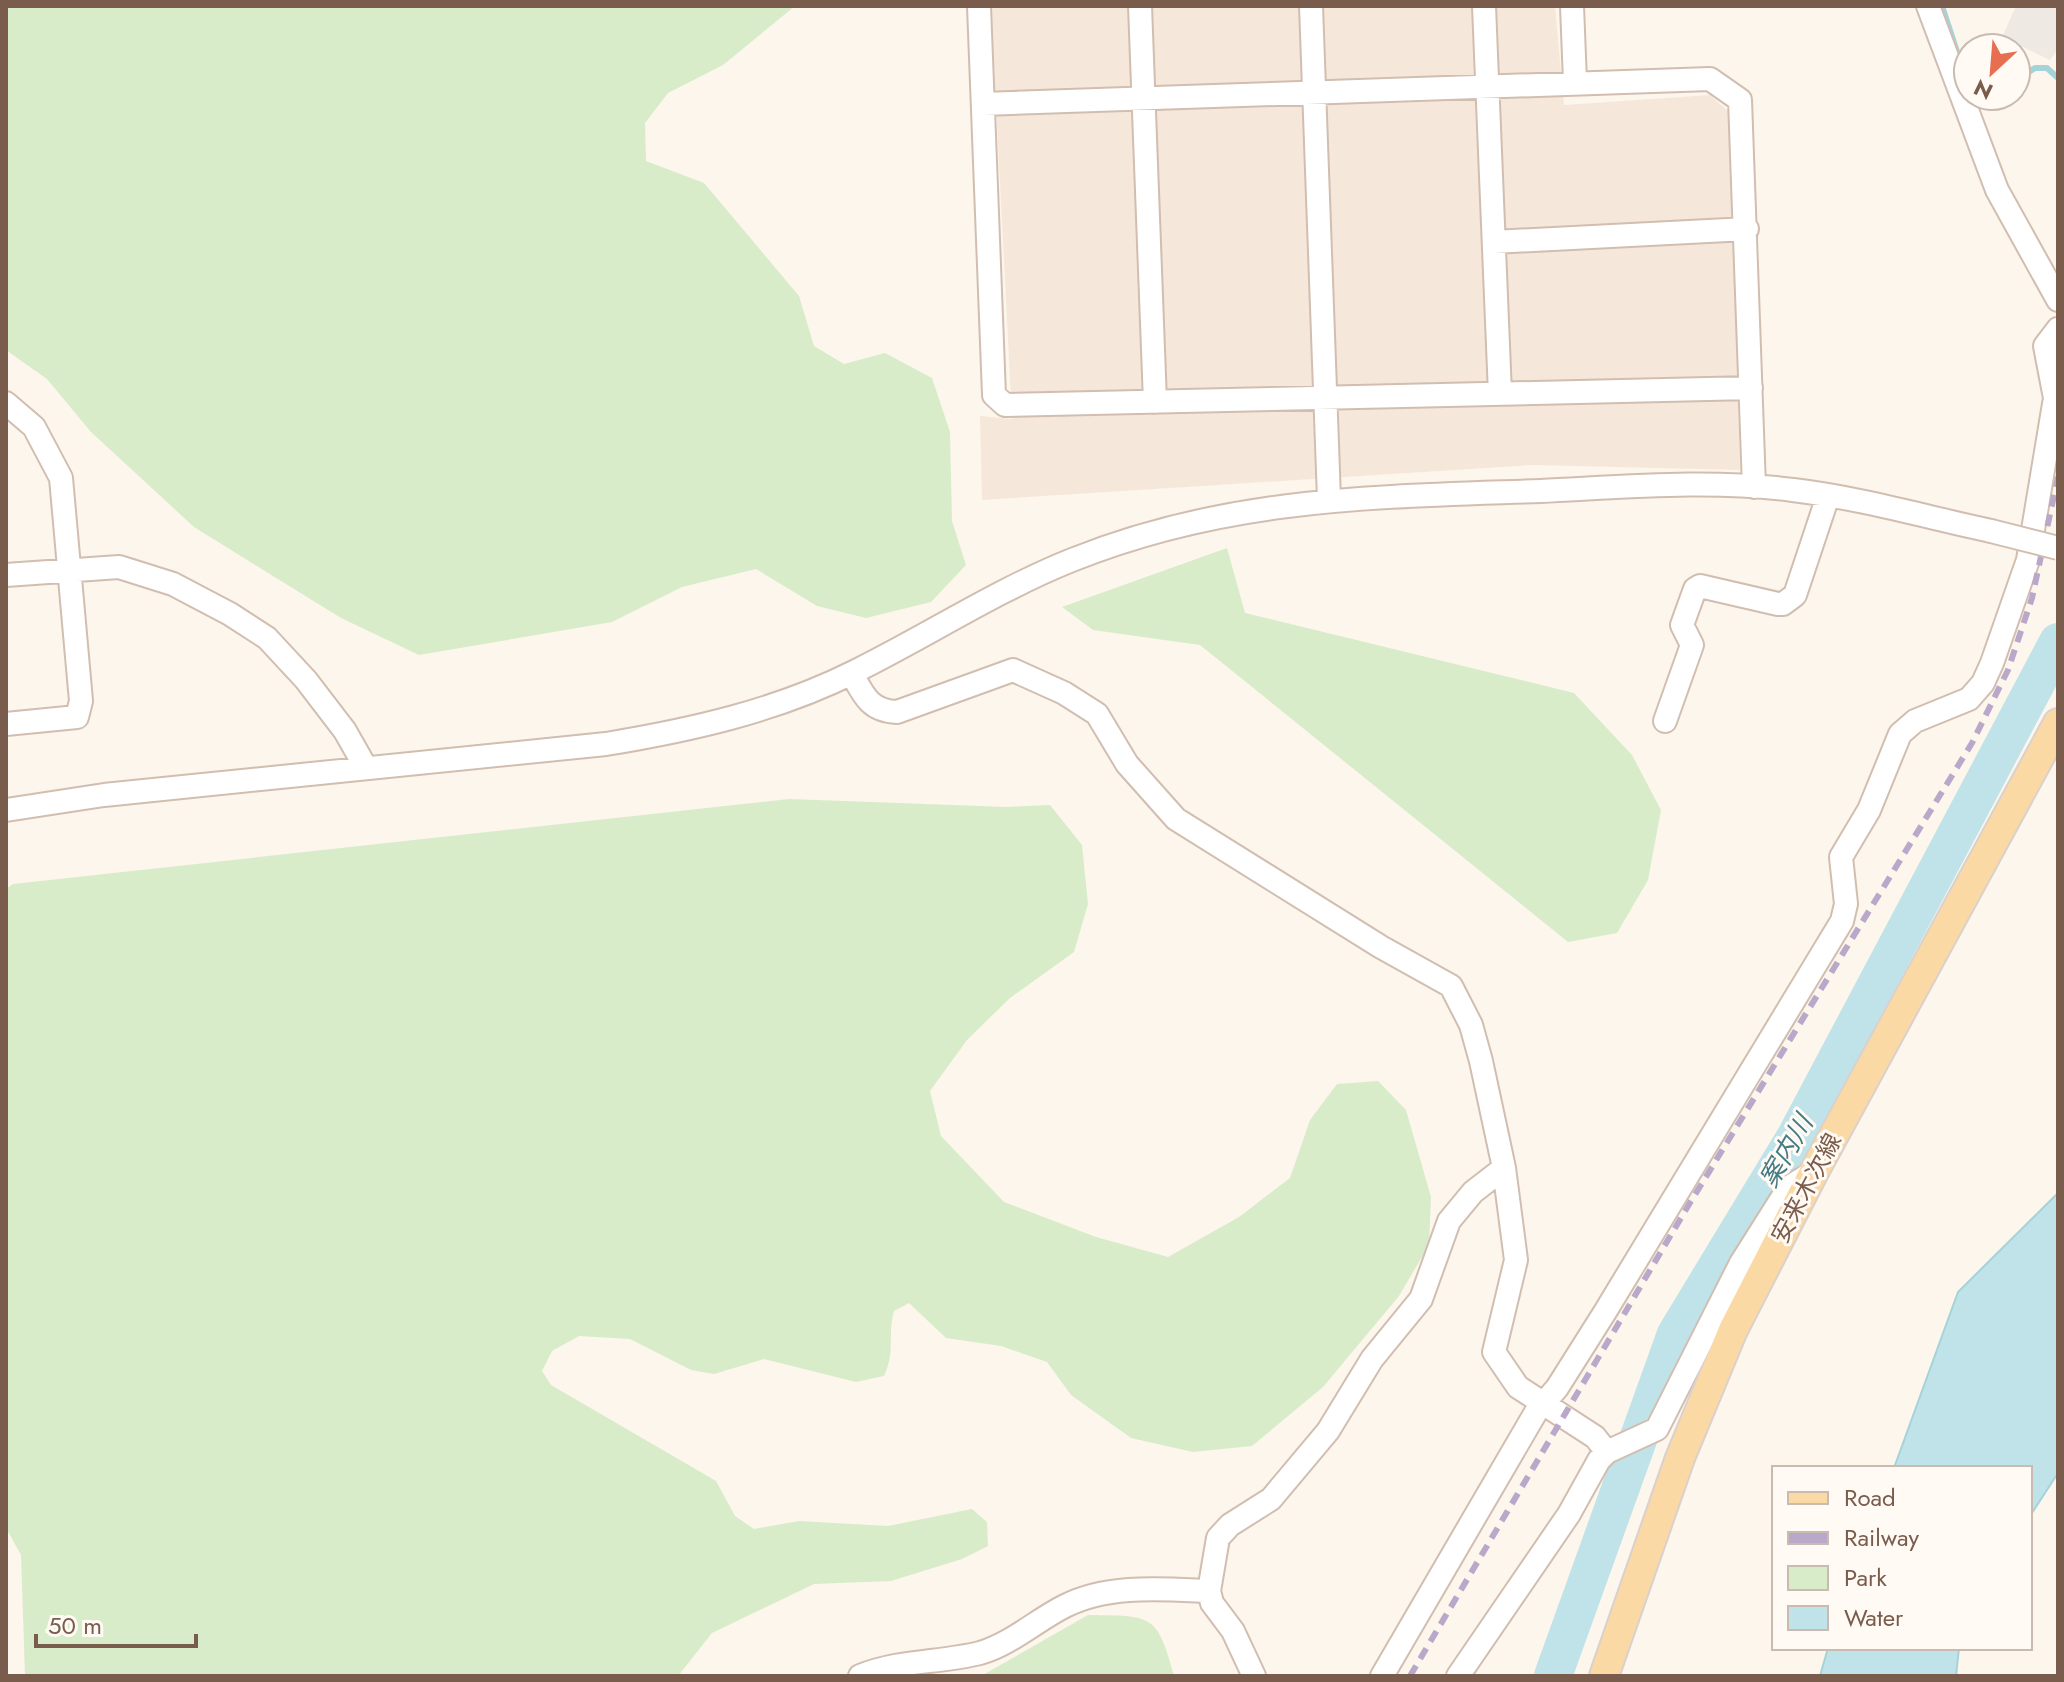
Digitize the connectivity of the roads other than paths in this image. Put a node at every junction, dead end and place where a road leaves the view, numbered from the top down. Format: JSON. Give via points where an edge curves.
{"nodes":[{"id":1,"x":979,"y":6,"type":"edge"},
{"id":2,"x":1140,"y":6,"type":"edge"},
{"id":3,"x":1311,"y":6,"type":"edge"},
{"id":4,"x":1484,"y":6,"type":"edge"},
{"id":5,"x":1572,"y":6,"type":"edge"},
{"id":6,"x":1928,"y":6,"type":"edge"},
{"id":7,"x":1575,"y":82,"type":"junction"},
{"id":8,"x":1488,"y":85,"type":"junction"},
{"id":9,"x":1315,"y":90,"type":"junction"},
{"id":10,"x":1144,"y":97,"type":"junction"},
{"id":11,"x":983,"y":104,"type":"junction"},
{"id":12,"x":1747,"y":229,"type":"junction"},
{"id":13,"x":1494,"y":242,"type":"junction"},
{"id":14,"x":2058,"y":300,"type":"edge"},
{"id":15,"x":2058,"y":329,"type":"edge"},
{"id":16,"x":1751,"y":388,"type":"junction"},
{"id":17,"x":1500,"y":394,"type":"junction"},
{"id":18,"x":1323,"y":398,"type":"junction"},
{"id":19,"x":1155,"y":402,"type":"junction"},
{"id":20,"x":6,"y":403,"type":"edge"},
{"id":21,"x":1754,"y":487,"type":"junction"},
{"id":22,"x":1828,"y":496,"type":"junction"},
{"id":23,"x":1329,"y":499,"type":"junction"},
{"id":24,"x":2058,"y":548,"type":"edge"},
{"id":25,"x":70,"y":569,"type":"junction"},
{"id":26,"x":6,"y":575,"type":"edge"},
{"id":27,"x":852,"y":674,"type":"junction"},
{"id":28,"x":1665,"y":721,"type":"dead end"},
{"id":29,"x":2058,"y":723,"type":"edge"},
{"id":30,"x":6,"y":724,"type":"edge"},
{"id":31,"x":366,"y":768,"type":"junction"},
{"id":32,"x":6,"y":810,"type":"edge"},
{"id":33,"x":1504,"y":1168,"type":"junction"},
{"id":34,"x":1815,"y":1170,"type":"junction"},
{"id":35,"x":1543,"y":1405,"type":"junction"},
{"id":36,"x":1610,"y":1451,"type":"junction"},
{"id":37,"x":1209,"y":1591,"type":"junction"},
{"id":38,"x":860,"y":1676,"type":"edge"},
{"id":39,"x":1254,"y":1676,"type":"edge"},
{"id":40,"x":1382,"y":1676,"type":"edge"},
{"id":41,"x":1458,"y":1676,"type":"edge"},
{"id":42,"x":1604,"y":1676,"type":"edge"}],
"edges":[{"from":1,"to":11,"type":"street"},
{"from":2,"to":10,"type":"street"},
{"from":3,"to":9,"type":"street"},
{"from":4,"to":8,"type":"street"},
{"from":5,"to":7,"type":"street"},
{"from":6,"to":14,"type":"street","via":[[1997,190]]},
{"from":7,"to":8,"type":"street"},
{"from":7,"to":12,"type":"street","via":[[1710,79],[1740,100]]},
{"from":8,"to":9,"type":"street"},
{"from":8,"to":13,"type":"street"},
{"from":9,"to":10,"type":"street"},
{"from":9,"to":18,"type":"street"},
{"from":10,"to":11,"type":"street"},
{"from":10,"to":19,"type":"street"},
{"from":11,"to":19,"type":"street","via":[[997,402]]},
{"from":12,"to":13,"type":"street"},
{"from":12,"to":16,"type":"street"},
{"from":13,"to":17,"type":"street"},
{"from":15,"to":35,"type":"street","via":[[2045,346],[2055,398],[2028,560],[1983,683],[1963,703],[1915,721],[1900,734],[1869,810],[1841,857],[1846,904],[1842,921]]},
{"from":16,"to":17,"type":"street"},
{"from":16,"to":21,"type":"street"},
{"from":17,"to":18,"type":"street"},
{"from":18,"to":19,"type":"street"},
{"from":18,"to":23,"type":"street"},
{"from":20,"to":25,"type":"street","via":[[34,427],[61,478]]},
{"from":21,"to":22,"type":"street"},
{"from":21,"to":23,"type":"street"},
{"from":22,"to":24,"type":"street","bridge":true},
{"from":22,"to":28,"type":"street","via":[[1795,595],[1788,602],[1695,589],[1682,625],[1692,645]]},
{"from":23,"to":27,"type":"street","via":[[1235,511],[1122,541],[1003,593]]},
{"from":25,"to":26,"type":"street"},
{"from":25,"to":30,"type":"street","via":[[81,701],[77,717]]},
{"from":25,"to":31,"type":"street","via":[[119,567],[173,584],[267,638],[345,731]]},
{"from":27,"to":31,"type":"street","via":[[686,731]]},
{"from":27,"to":33,"type":"street","via":[[865,699],[883,712],[897,712],[1013,670],[1097,714],[1127,764],[1176,819],[1451,986],[1471,1025]]},
{"from":29,"to":34,"type":"main road","name":"安来木次線"},
{"from":31,"to":32,"type":"street"},
{"from":33,"to":35,"type":"street","via":[[1516,1260],[1494,1352],[1518,1387]]},
{"from":33,"to":37,"type":"street","via":[[1473,1192],[1449,1221],[1421,1299],[1372,1359],[1328,1431],[1271,1499],[1218,1538]]},
{"from":34,"to":36,"type":"street","via":[[1789,1187],[1741,1263],[1661,1423],[1644,1437]]},
{"from":34,"to":42,"type":"main road","name":"安来木次線","via":[[1721,1359],[1680,1458]]},
{"from":35,"to":36,"type":"street"},
{"from":35,"to":40,"type":"street"},
{"from":36,"to":41,"type":"street"},
{"from":37,"to":38,"type":"street","via":[[1092,1595],[981,1652],[894,1665]]},
{"from":37,"to":39,"type":"street"}]}
